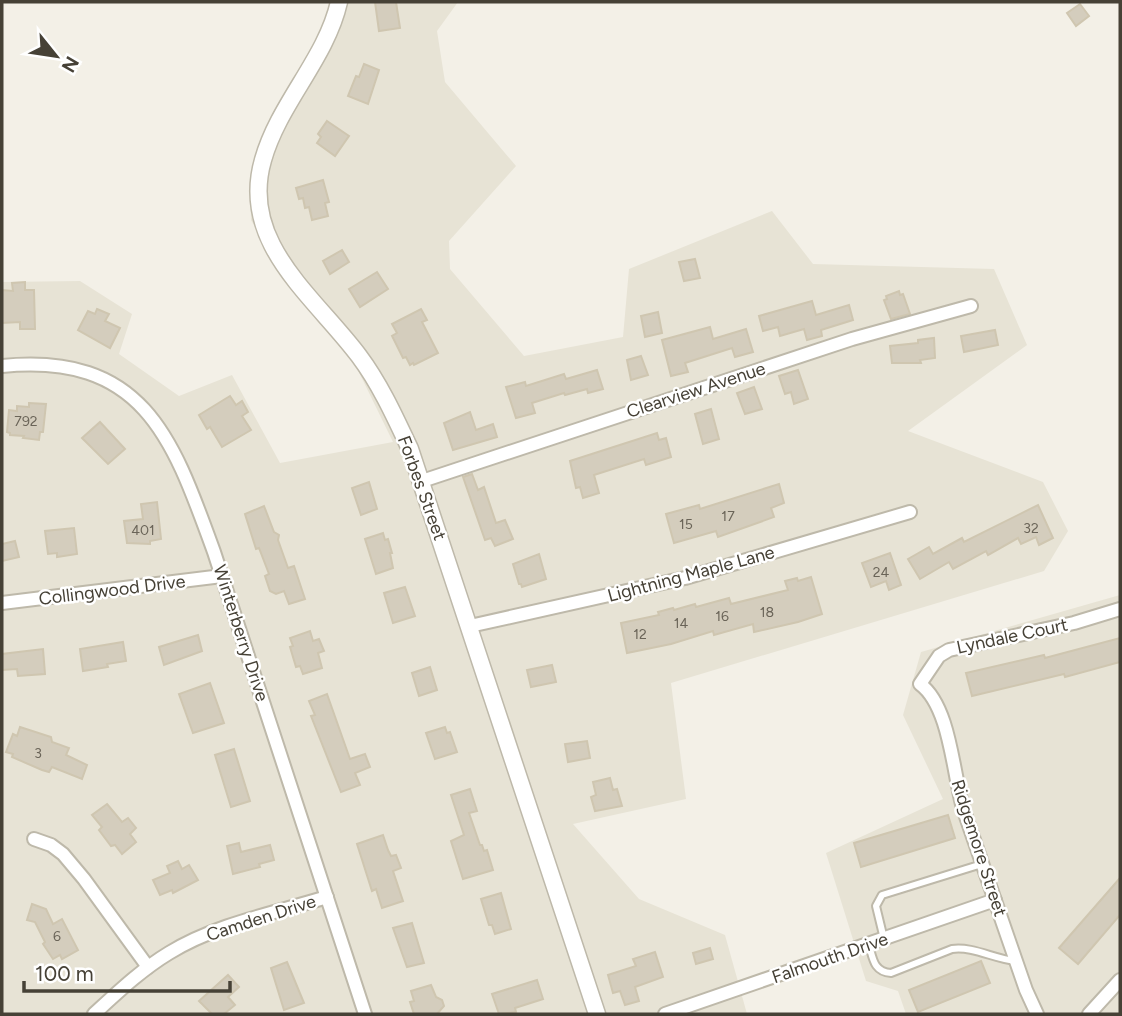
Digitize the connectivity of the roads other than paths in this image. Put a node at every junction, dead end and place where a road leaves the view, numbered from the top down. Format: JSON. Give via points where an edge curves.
{"nodes":[{"id":1,"x":339,"y":2,"type":"edge"},
{"id":2,"x":971,"y":306,"type":"dead end"},
{"id":3,"x":2,"y":366,"type":"edge"},
{"id":4,"x":422,"y":481,"type":"junction"},
{"id":5,"x":909,"y":512,"type":"dead end"},
{"id":6,"x":222,"y":576,"type":"junction"},
{"id":7,"x":2,"y":603,"type":"edge"},
{"id":8,"x":1120,"y":609,"type":"edge"},
{"id":9,"x":470,"y":626,"type":"junction"},
{"id":10,"x":920,"y":684,"type":"joint"},
{"id":11,"x":34,"y":839,"type":"dead end"},
{"id":12,"x":982,"y":864,"type":"junction"},
{"id":13,"x":327,"y":897,"type":"junction"},
{"id":14,"x":995,"y":900,"type":"junction"},
{"id":15,"x":884,"y":940,"type":"junction"},
{"id":16,"x":869,"y":945,"type":"junction"},
{"id":17,"x":1016,"y":961,"type":"junction"},
{"id":18,"x":148,"y":967,"type":"junction"},
{"id":19,"x":1120,"y":980,"type":"edge"},
{"id":20,"x":94,"y":1014,"type":"edge"},
{"id":21,"x":365,"y":1014,"type":"edge"},
{"id":22,"x":597,"y":1014,"type":"edge"},
{"id":23,"x":665,"y":1014,"type":"edge"},
{"id":24,"x":1037,"y":1014,"type":"edge"},
{"id":25,"x":1089,"y":1014,"type":"edge"}],
"edges":[{"from":1,"to":4,"type":"street","name":"Forbes Street","via":[[329,34],[268,142],[258,184],[260,216],[272,247],[289,272],[380,388]]},
{"from":2,"to":4,"type":"street","name":"Clearview Avenue","via":[[838,344]]},
{"from":3,"to":6,"type":"street","name":"Winterberry Drive","via":[[68,368],[111,383],[141,406],[176,454]]},
{"from":4,"to":9,"type":"street","name":"Forbes Street"},
{"from":5,"to":9,"type":"street","name":"Lightning Maple Lane","via":[[685,579]]},
{"from":6,"to":7,"type":"street","name":"Collingwood Drive"},
{"from":6,"to":13,"type":"street","name":"Winterberry Drive"},
{"from":8,"to":10,"type":"street","name":"Lyndale Court","via":[[949,650],[939,656]]},
{"from":9,"to":22,"type":"street","name":"Forbes Street"},
{"from":10,"to":12,"type":"street","name":"Ridgemore Street","via":[[931,692],[946,729],[956,781]]},
{"from":11,"to":18,"type":"street","via":[[63,854]]},
{"from":12,"to":14,"type":"street","name":"Ridgemore Street"},
{"from":12,"to":15,"type":"lane","via":[[883,895],[876,906]]},
{"from":13,"to":18,"type":"street","name":"Camden Drive","via":[[192,941]]},
{"from":13,"to":21,"type":"street","name":"Winterberry Drive"},
{"from":14,"to":15,"type":"street","name":"Falmouth Drive"},
{"from":14,"to":17,"type":"street","name":"Ridgemore Street"},
{"from":15,"to":16,"type":"street","name":"Falmouth Drive"},
{"from":16,"to":17,"type":"lane","via":[[874,964],[891,973],[962,948]]},
{"from":16,"to":23,"type":"street","name":"Falmouth Drive"},
{"from":17,"to":24,"type":"street","name":"Ridgemore Street"},
{"from":18,"to":20,"type":"street","name":"Camden Drive"},
{"from":19,"to":25,"type":"street"}]}
